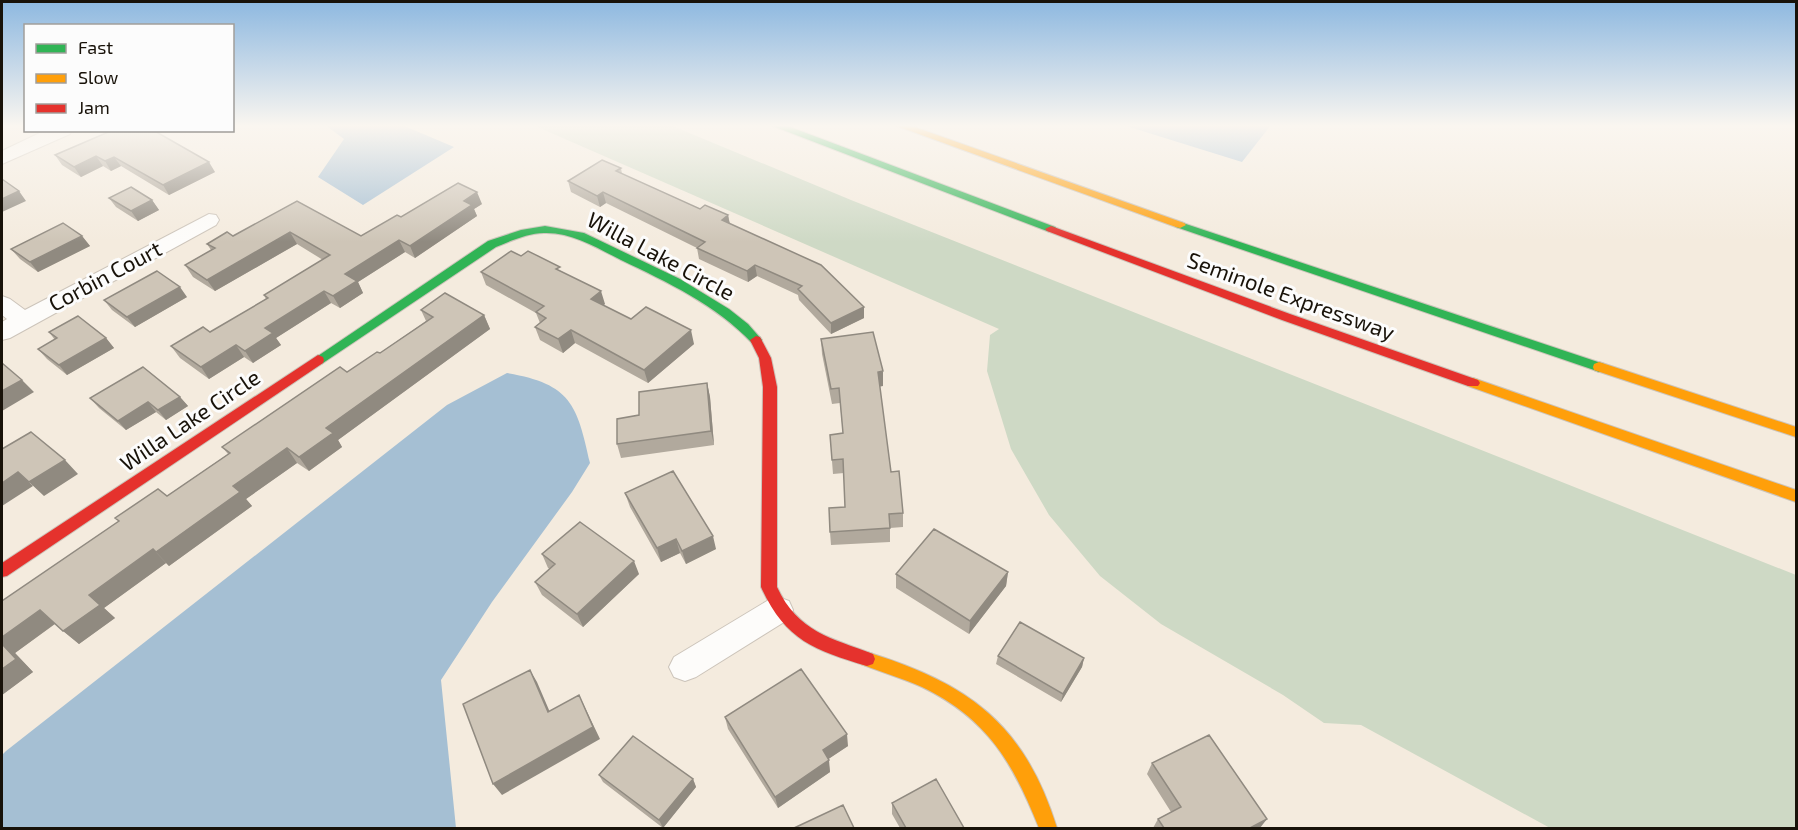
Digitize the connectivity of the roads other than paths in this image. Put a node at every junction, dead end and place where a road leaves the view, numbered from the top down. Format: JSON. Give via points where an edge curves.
{"nodes":[{"id":1,"x":878,"y":164,"type":"edge"},
{"id":2,"x":1005,"y":164,"type":"edge"},
{"id":3,"x":209,"y":220,"type":"dead end"},
{"id":4,"x":2,"y":304,"type":"edge"},
{"id":5,"x":23,"y":320,"type":"junction"},
{"id":6,"x":2,"y":332,"type":"edge"},
{"id":7,"x":1797,"y":432,"type":"edge"},
{"id":8,"x":1797,"y":496,"type":"edge"},
{"id":9,"x":2,"y":571,"type":"edge"},
{"id":10,"x":778,"y":610,"type":"junction"},
{"id":11,"x":685,"y":668,"type":"dead end"},
{"id":12,"x":1048,"y":828,"type":"edge"}],
"edges":[{"from":1,"to":8,"type":"main road","name":"Seminole Expressway","via":[[1286,317]]},
{"from":2,"to":7,"type":"main road","name":"Seminole Expressway","via":[[1539,348]]},
{"from":3,"to":5,"type":"street","name":"Corbin Court"},
{"from":4,"to":5,"type":"street"},
{"from":5,"to":6,"type":"street","name":"Corbin Court"},
{"from":9,"to":10,"type":"main road","name":"Willa Lake Circle","via":[[492,244],[520,231],[542,228],[580,235],[706,299],[738,320],[757,342],[766,361],[770,387],[769,587]]},
{"from":10,"to":11,"type":"street"},
{"from":10,"to":12,"type":"main road","via":[[795,627],[826,645],[919,677],[975,710],[1009,744]]}]}
